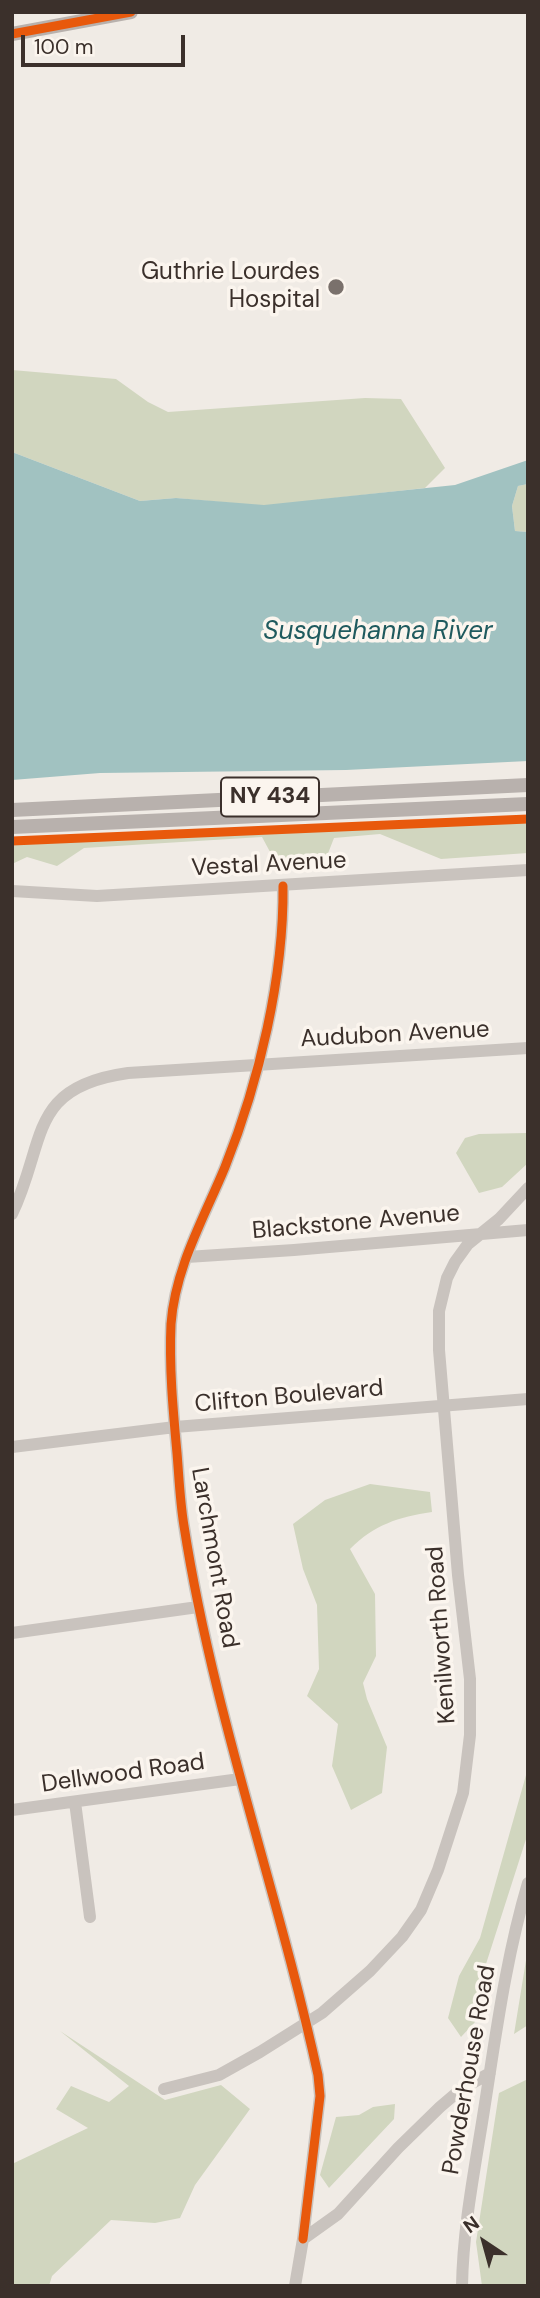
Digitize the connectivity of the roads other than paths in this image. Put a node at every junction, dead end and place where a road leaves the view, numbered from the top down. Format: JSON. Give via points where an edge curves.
{"nodes":[{"id":1,"x":131,"y":12,"type":"edge"},
{"id":2,"x":12,"y":34,"type":"edge"},
{"id":3,"x":528,"y":785,"type":"edge"},
{"id":4,"x":528,"y":804,"type":"edge"},
{"id":5,"x":12,"y":810,"type":"edge"},
{"id":6,"x":12,"y":827,"type":"edge"},
{"id":7,"x":528,"y":870,"type":"edge"},
{"id":8,"x":283,"y":886,"type":"junction"},
{"id":9,"x":12,"y":891,"type":"edge"},
{"id":10,"x":528,"y":1048,"type":"edge"},
{"id":11,"x":258,"y":1064,"type":"junction"},
{"id":12,"x":528,"y":1188,"type":"edge"},
{"id":13,"x":12,"y":1214,"type":"edge"},
{"id":14,"x":528,"y":1230,"type":"edge"},
{"id":15,"x":480,"y":1234,"type":"junction"},
{"id":16,"x":187,"y":1257,"type":"junction"},
{"id":17,"x":528,"y":1399,"type":"edge"},
{"id":18,"x":444,"y":1406,"type":"junction"},
{"id":19,"x":175,"y":1427,"type":"junction"},
{"id":20,"x":12,"y":1447,"type":"edge"},
{"id":21,"x":198,"y":1607,"type":"junction"},
{"id":22,"x":12,"y":1633,"type":"edge"},
{"id":23,"x":240,"y":1779,"type":"junction"},
{"id":24,"x":75,"y":1802,"type":"junction"},
{"id":25,"x":12,"y":1810,"type":"edge"},
{"id":26,"x":528,"y":1883,"type":"edge"},
{"id":27,"x":90,"y":1917,"type":"dead end"},
{"id":28,"x":306,"y":2024,"type":"junction"},
{"id":29,"x":490,"y":2073,"type":"junction"},
{"id":30,"x":164,"y":2089,"type":"dead end"},
{"id":31,"x":303,"y":2239,"type":"junction"},
{"id":32,"x":295,"y":2286,"type":"edge"},
{"id":33,"x":462,"y":2286,"type":"edge"}],
"edges":[{"from":1,"to":2,"type":"main road"},
{"from":3,"to":5,"type":"main road","number":"NY 434"},
{"from":4,"to":6,"type":"main road","number":"NY 434"},
{"from":7,"to":8,"type":"street","name":"Vestal Avenue"},
{"from":8,"to":9,"type":"street","name":"Vestal Avenue","via":[[97,896]]},
{"from":8,"to":11,"type":"street","name":"Larchmont Road","via":[[271,1006]]},
{"from":10,"to":11,"type":"street","name":"Audubon Avenue"},
{"from":11,"to":13,"type":"street","name":"Audubon Avenue","via":[[128,1073],[79,1085],[49,1115]]},
{"from":11,"to":16,"type":"street","name":"Larchmont Road","via":[[225,1166]]},
{"from":12,"to":15,"type":"street","name":"Kenilworth Road"},
{"from":14,"to":15,"type":"street","name":"Blackstone Avenue"},
{"from":15,"to":16,"type":"street","name":"Blackstone Avenue"},
{"from":15,"to":18,"type":"street","name":"Kenilworth Road","via":[[455,1262],[441,1297]]},
{"from":16,"to":19,"type":"street","name":"Larchmont Road","via":[[172,1322]]},
{"from":17,"to":18,"type":"street","name":"Clifton Boulevard"},
{"from":18,"to":19,"type":"street","name":"Clifton Boulevard"},
{"from":18,"to":28,"type":"street","name":"Kenilworth Road","via":[[470,1679],[463,1793],[421,1910],[370,1971]]},
{"from":19,"to":20,"type":"street","name":"Clifton Boulevard"},
{"from":19,"to":21,"type":"street","name":"Larchmont Road","via":[[183,1523]]},
{"from":21,"to":22,"type":"street"},
{"from":21,"to":23,"type":"street","name":"Larchmont Road"},
{"from":23,"to":24,"type":"street","name":"Dellwood Road"},
{"from":23,"to":28,"type":"street","name":"Larchmont Road"},
{"from":24,"to":25,"type":"street","name":"Dellwood Road"},
{"from":24,"to":27,"type":"street"},
{"from":26,"to":29,"type":"street","name":"Powderhouse Road"},
{"from":28,"to":30,"type":"street","name":"Kenilworth Road","via":[[219,2075]]},
{"from":28,"to":31,"type":"street","name":"Larchmont Road","via":[[320,2096]]},
{"from":29,"to":31,"type":"street","via":[[440,2107],[338,2214]]},
{"from":29,"to":33,"type":"street","name":"Powderhouse Road","via":[[467,2211]]},
{"from":31,"to":32,"type":"street","name":"Larchmont Road"}]}
